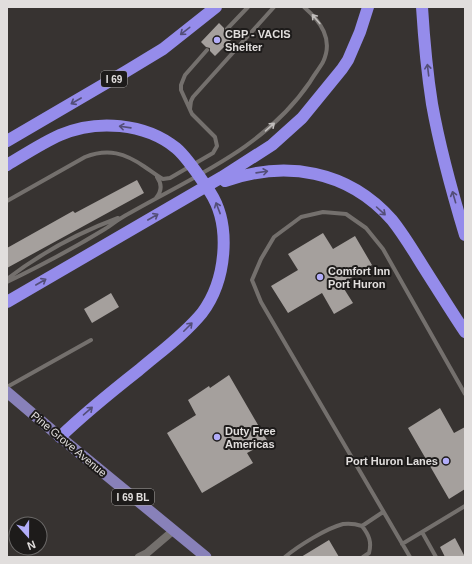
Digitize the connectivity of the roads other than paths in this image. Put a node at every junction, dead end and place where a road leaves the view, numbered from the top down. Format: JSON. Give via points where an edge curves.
{"nodes":[{"id":1,"x":216,"y":7,"type":"edge"},
{"id":2,"x":248,"y":7,"type":"edge"},
{"id":3,"x":274,"y":7,"type":"edge"},
{"id":4,"x":304,"y":7,"type":"edge"},
{"id":5,"x":368,"y":7,"type":"edge"},
{"id":6,"x":422,"y":7,"type":"edge"},
{"id":7,"x":227,"y":29,"type":"dead end"},
{"id":8,"x":207,"y":50,"type":"dead end"},
{"id":9,"x":190,"y":110,"type":"junction"},
{"id":10,"x":7,"y":141,"type":"edge"},
{"id":11,"x":7,"y":165,"type":"edge"},
{"id":12,"x":154,"y":173,"type":"junction"},
{"id":13,"x":223,"y":179,"type":"junction"},
{"id":14,"x":154,"y":200,"type":"junction"},
{"id":15,"x":7,"y":201,"type":"edge"},
{"id":16,"x":128,"y":214,"type":"junction"},
{"id":17,"x":465,"y":235,"type":"edge"},
{"id":18,"x":7,"y":279,"type":"edge"},
{"id":19,"x":7,"y":282,"type":"edge"},
{"id":20,"x":7,"y":302,"type":"edge"},
{"id":21,"x":465,"y":332,"type":"edge"},
{"id":22,"x":91,"y":340,"type":"dead end"},
{"id":23,"x":7,"y":388,"type":"edge"},
{"id":24,"x":7,"y":392,"type":"edge"},
{"id":25,"x":465,"y":394,"type":"edge"},
{"id":26,"x":60,"y":437,"type":"junction"},
{"id":27,"x":465,"y":506,"type":"edge"},
{"id":28,"x":383,"y":512,"type":"junction"},
{"id":29,"x":362,"y":526,"type":"junction"},
{"id":30,"x":174,"y":530,"type":"junction"},
{"id":31,"x":422,"y":532,"type":"junction"},
{"id":32,"x":402,"y":544,"type":"junction"},
{"id":33,"x":197,"y":553,"type":"edge"},
{"id":34,"x":149,"y":555,"type":"edge"},
{"id":35,"x":139,"y":557,"type":"edge"},
{"id":36,"x":206,"y":557,"type":"edge"},
{"id":37,"x":285,"y":557,"type":"edge"},
{"id":38,"x":363,"y":557,"type":"edge"},
{"id":39,"x":410,"y":557,"type":"edge"},
{"id":40,"x":436,"y":557,"type":"edge"}],
"edges":[{"from":1,"to":10,"type":"highway","number":"I 69","one_way":true,"via":[[163,49]]},
{"from":2,"to":7,"type":"lane"},
{"from":3,"to":9,"type":"lane","via":[[193,97]]},
{"from":14,"to":4,"type":"lane","one_way":true,"via":[[248,145],[278,120],[304,90],[323,62],[326,53],[323,29]]},
{"from":5,"to":13,"type":"highway","via":[[356,42],[342,69],[302,118],[288,132]]},
{"from":17,"to":6,"type":"highway","one_way":true,"via":[[444,162],[432,104]]},
{"from":8,"to":9,"type":"lane","via":[[182,80],[181,90]]},
{"from":9,"to":12,"type":"lane","via":[[215,136],[216,150],[210,156],[170,178],[163,179]]},
{"from":26,"to":11,"type":"highway","one_way":true,"via":[[168,346],[202,312],[220,273],[223,240],[221,214],[215,199],[176,148],[152,134],[130,128],[98,126],[74,130],[50,140]]},
{"from":12,"to":14,"type":"lane","via":[[161,186],[159,195]]},
{"from":12,"to":15,"type":"lane","via":[[129,156],[112,152],[98,153],[85,157]]},
{"from":20,"to":13,"type":"highway","one_way":true},
{"from":13,"to":21,"type":"highway","one_way":true,"via":[[262,172],[298,170],[328,178],[362,194],[390,219],[405,237]]},
{"from":14,"to":16,"type":"lane"},
{"from":16,"to":18,"type":"lane","via":[[94,227],[24,266]]},
{"from":16,"to":19,"type":"lane"},
{"from":22,"to":23,"type":"lane"},
{"from":24,"to":26,"type":"main road","name":"Pine Grove Avenue","number":"I 69 BL"},
{"from":25,"to":28,"type":"lane","via":[[383,249],[366,228],[346,214],[323,212],[301,217],[274,238],[252,280],[261,302]]},
{"from":26,"to":30,"type":"main road","name":"Pine Grove Avenue","number":"I 69 BL"},
{"from":27,"to":31,"type":"lane"},
{"from":28,"to":29,"type":"lane"},
{"from":28,"to":32,"type":"lane"},
{"from":29,"to":37,"type":"lane","via":[[343,524],[328,530]]},
{"from":29,"to":38,"type":"lane","via":[[368,533],[371,546],[369,553]]},
{"from":30,"to":33,"type":"main road","name":"Pine Grove Avenue","number":"I 69 BL"},
{"from":30,"to":34,"type":"street"},
{"from":31,"to":32,"type":"lane"},
{"from":31,"to":40,"type":"lane"},
{"from":32,"to":39,"type":"lane"},
{"from":33,"to":36,"type":"main road","name":"Pine Grove Avenue","number":"I 69 BL"},
{"from":34,"to":35,"type":"street"}]}
